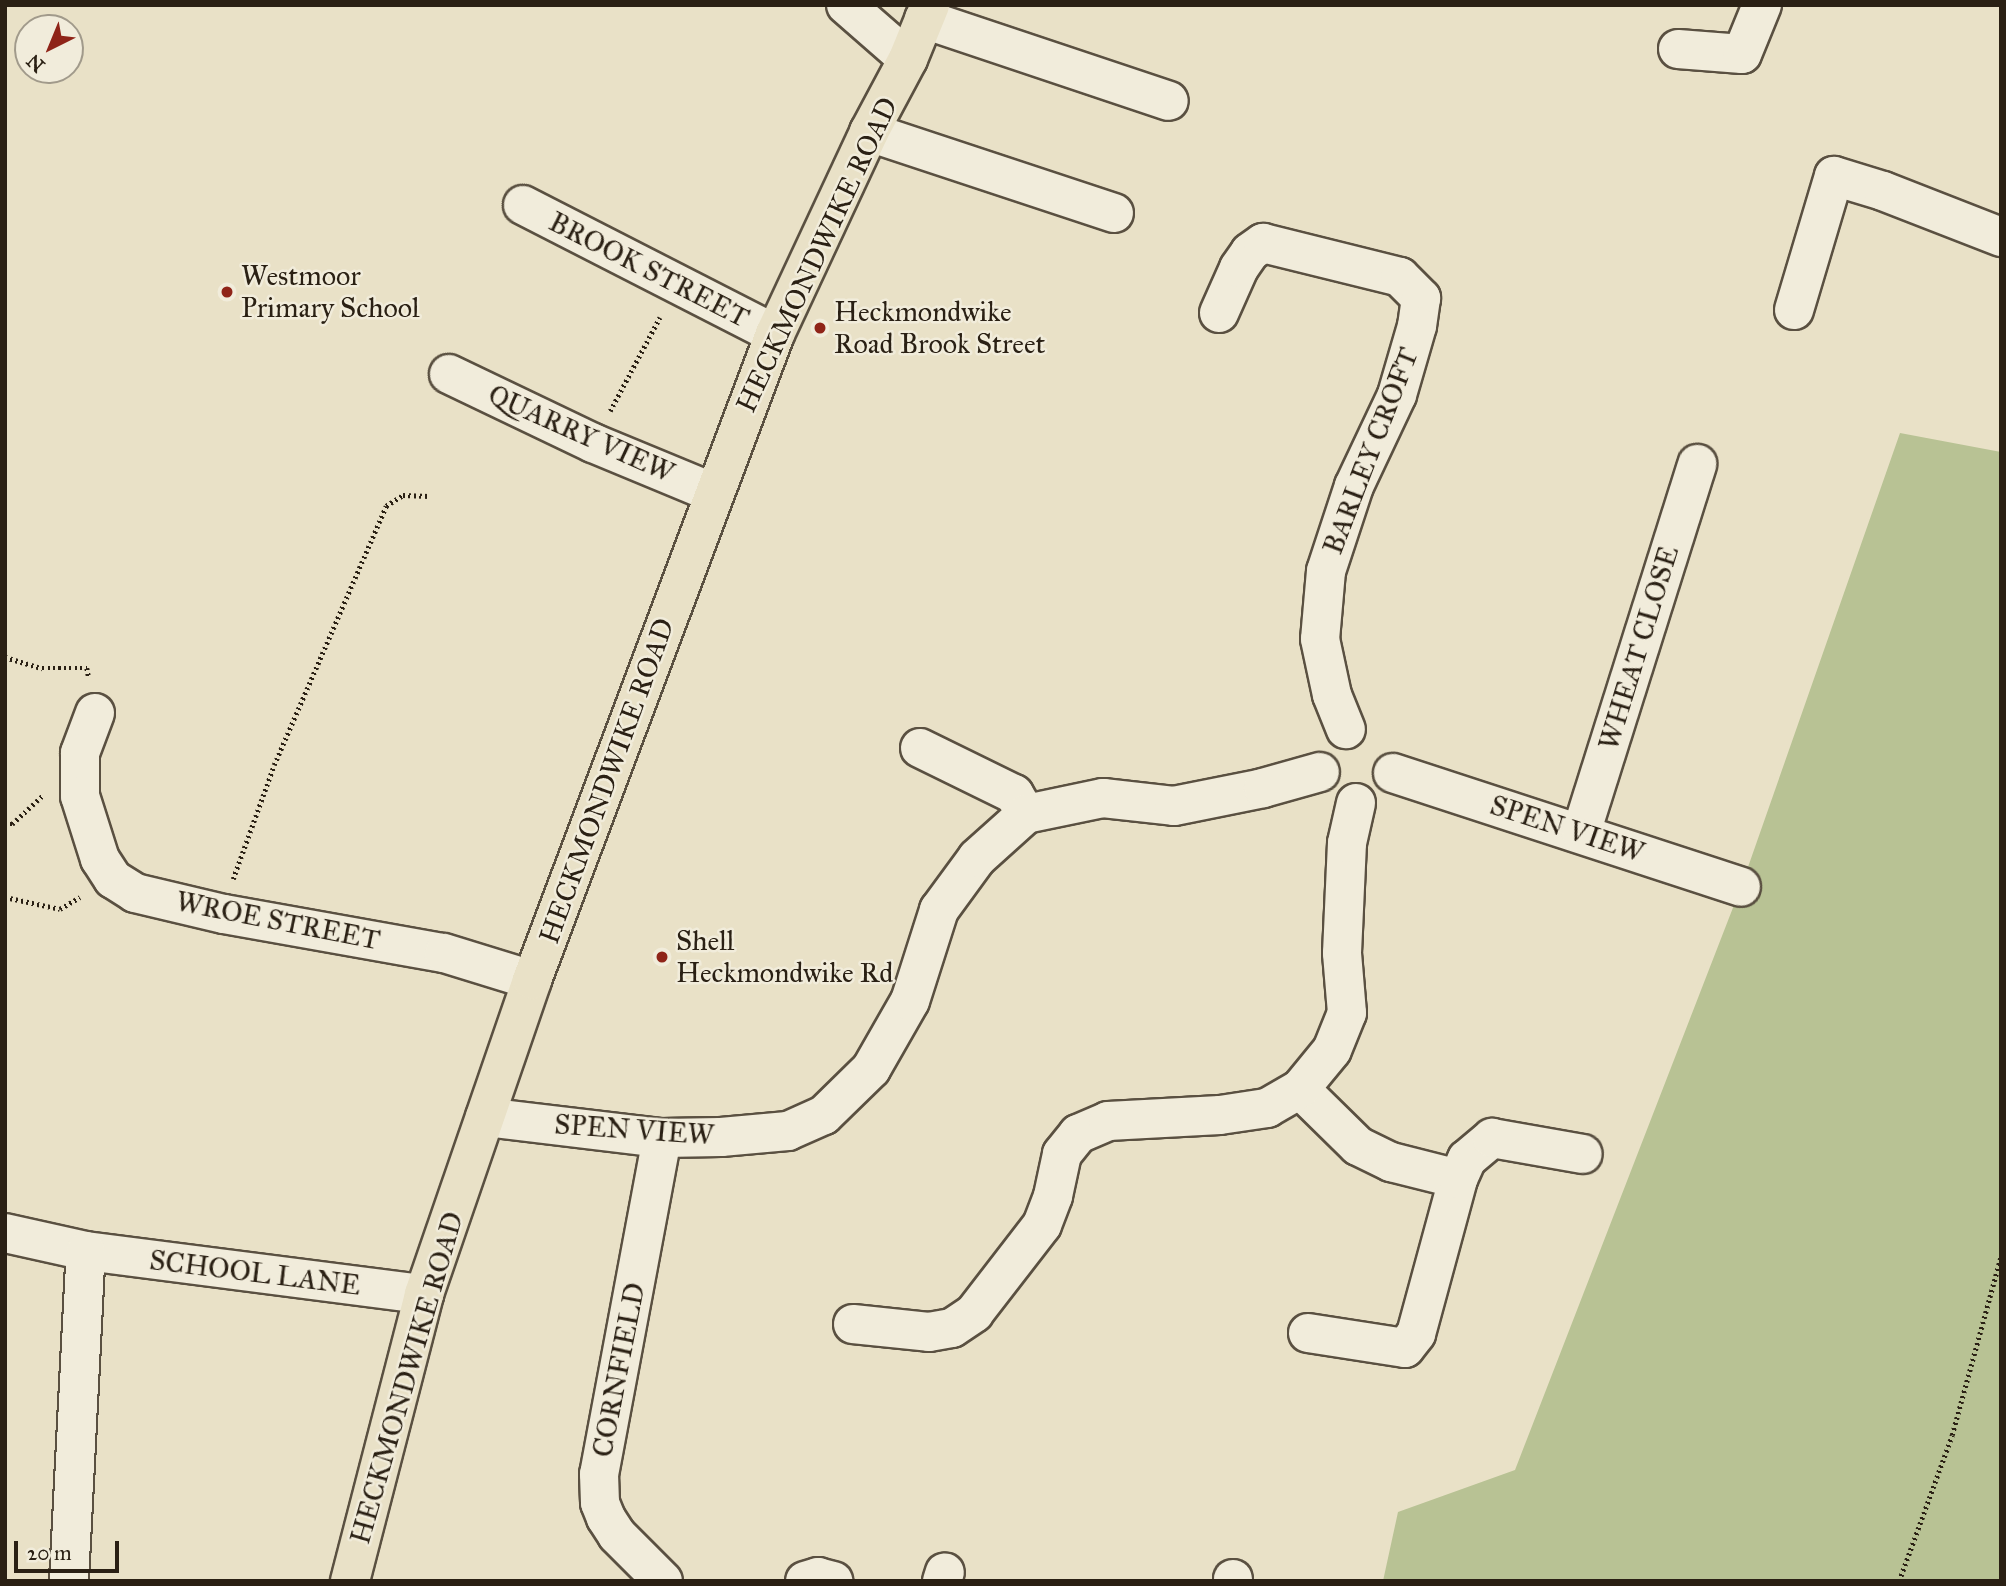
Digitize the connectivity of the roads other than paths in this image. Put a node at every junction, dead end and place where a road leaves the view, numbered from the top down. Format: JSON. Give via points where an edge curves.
{"nodes":[{"id":1,"x":846,"y":5,"type":"edge"},
{"id":2,"x":1762,"y":5,"type":"edge"},
{"id":3,"x":927,"y":12,"type":"edge"},
{"id":4,"x":1678,"y":49,"type":"dead end"},
{"id":5,"x":908,"y":59,"type":"junction"},
{"id":6,"x":1169,"y":101,"type":"dead end"},
{"id":7,"x":869,"y":132,"type":"junction"},
{"id":8,"x":523,"y":205,"type":"dead end"},
{"id":9,"x":1114,"y":212,"type":"dead end"},
{"id":10,"x":2001,"y":237,"type":"edge"},
{"id":11,"x":1794,"y":310,"type":"dead end"},
{"id":12,"x":1219,"y":313,"type":"dead end"},
{"id":13,"x":775,"y":334,"type":"junction"},
{"id":14,"x":449,"y":374,"type":"dead end"},
{"id":15,"x":1696,"y":464,"type":"dead end"},
{"id":16,"x":714,"y":493,"type":"junction"},
{"id":17,"x":94,"y":713,"type":"road end"},
{"id":18,"x":1346,"y":729,"type":"junction"},
{"id":19,"x":920,"y":748,"type":"dead end"},
{"id":20,"x":1320,"y":772,"type":"junction"},
{"id":21,"x":1393,"y":773,"type":"junction"},
{"id":22,"x":1356,"y":803,"type":"junction"},
{"id":23,"x":1026,"y":814,"type":"junction"},
{"id":24,"x":1581,"y":833,"type":"junction"},
{"id":25,"x":1741,"y":887,"type":"dead end"},
{"id":26,"x":532,"y":980,"type":"junction"},
{"id":27,"x":1300,"y":1088,"type":"junction"},
{"id":28,"x":485,"y":1117,"type":"junction"},
{"id":29,"x":662,"y":1138,"type":"junction"},
{"id":30,"x":1583,"y":1154,"type":"dead end"},
{"id":31,"x":1458,"y":1179,"type":"junction"},
{"id":32,"x":5,"y":1233,"type":"edge"},
{"id":33,"x":86,"y":1251,"type":"junction"},
{"id":34,"x":425,"y":1294,"type":"junction"},
{"id":35,"x":853,"y":1324,"type":"dead end"},
{"id":36,"x":1308,"y":1333,"type":"dead end"},
{"id":37,"x":69,"y":1581,"type":"edge"},
{"id":38,"x":350,"y":1581,"type":"edge"},
{"id":39,"x":663,"y":1581,"type":"edge"},
{"id":40,"x":805,"y":1581,"type":"edge"},
{"id":41,"x":833,"y":1581,"type":"edge"}],
"edges":[{"from":1,"to":5,"type":"street"},
{"from":2,"to":4,"type":"street","via":[[1742,54]]},
{"from":3,"to":5,"type":"main road","name":"HECKMONDWIKE ROAD"},
{"from":3,"to":6,"type":"street"},
{"from":5,"to":7,"type":"main road","name":"HECKMONDWIKE ROAD"},
{"from":7,"to":9,"type":"street"},
{"from":7,"to":13,"type":"main road","name":"HECKMONDWIKE ROAD"},
{"from":8,"to":13,"type":"street","name":"BROOK STREET"},
{"from":10,"to":11,"type":"street","via":[[1834,176]]},
{"from":12,"to":18,"type":"street","name":"BARLEY CROFT","via":[[1239,268],[1263,243],[1400,276],[1421,298],[1396,395],[1354,486],[1326,571],[1320,639],[1332,695]]},
{"from":13,"to":16,"type":"main road","name":"HECKMONDWIKE ROAD"},
{"from":14,"to":16,"type":"street","name":"QUARRY VIEW","via":[[593,443]]},
{"from":15,"to":24,"type":"street","name":"WHEAT CLOSE"},
{"from":16,"to":26,"type":"main road","name":"HECKMONDWIKE ROAD"},
{"from":17,"to":26,"type":"street","name":"WROE STREET","via":[[80,753],[80,796],[100,859],[113,878],[135,893],[224,914],[444,953]]},
{"from":18,"to":20,"type":"street","via":[[1322,750]]},
{"from":18,"to":21,"type":"street","via":[[1359,728],[1382,737],[1394,760]]},
{"from":19,"to":23,"type":"street","via":[[1014,793]]},
{"from":20,"to":22,"type":"street","via":[[1332,793]]},
{"from":20,"to":23,"type":"street","name":"SPEN VIEW","via":[[1174,806],[1103,798]]},
{"from":21,"to":22,"type":"street","via":[[1380,794]]},
{"from":21,"to":24,"type":"street","name":"SPEN VIEW"},
{"from":22,"to":27,"type":"street","via":[[1347,843],[1342,953],[1347,1013],[1332,1050]]},
{"from":23,"to":29,"type":"street","name":"SPEN VIEW","via":[[976,858],[939,910],[910,1001],[871,1069],[824,1115],[788,1131]]},
{"from":24,"to":25,"type":"street","name":"SPEN VIEW"},
{"from":26,"to":28,"type":"main road","name":"HECKMONDWIKE ROAD"},
{"from":27,"to":31,"type":"street","via":[[1358,1146],[1391,1162]]},
{"from":27,"to":35,"type":"street","via":[[1267,1108],[1108,1121],[1079,1134],[1062,1154],[1042,1226],[974,1313],[952,1328],[929,1332]]},
{"from":28,"to":29,"type":"street","name":"SPEN VIEW"},
{"from":28,"to":34,"type":"main road","name":"HECKMONDWIKE ROAD"},
{"from":29,"to":39,"type":"street","name":"CORNFIELD","via":[[599,1474],[600,1503],[606,1518]]},
{"from":30,"to":31,"type":"street","via":[[1492,1138],[1467,1159]]},
{"from":31,"to":36,"type":"street","via":[[1416,1334],[1405,1348]]},
{"from":32,"to":33,"type":"street","name":"SCHOOL LANE"},
{"from":33,"to":34,"type":"street","name":"SCHOOL LANE"},
{"from":33,"to":37,"type":"street"},
{"from":34,"to":38,"type":"main road","name":"HECKMONDWIKE ROAD"},
{"from":40,"to":41,"type":"street","via":[[825,1577]]}]}
